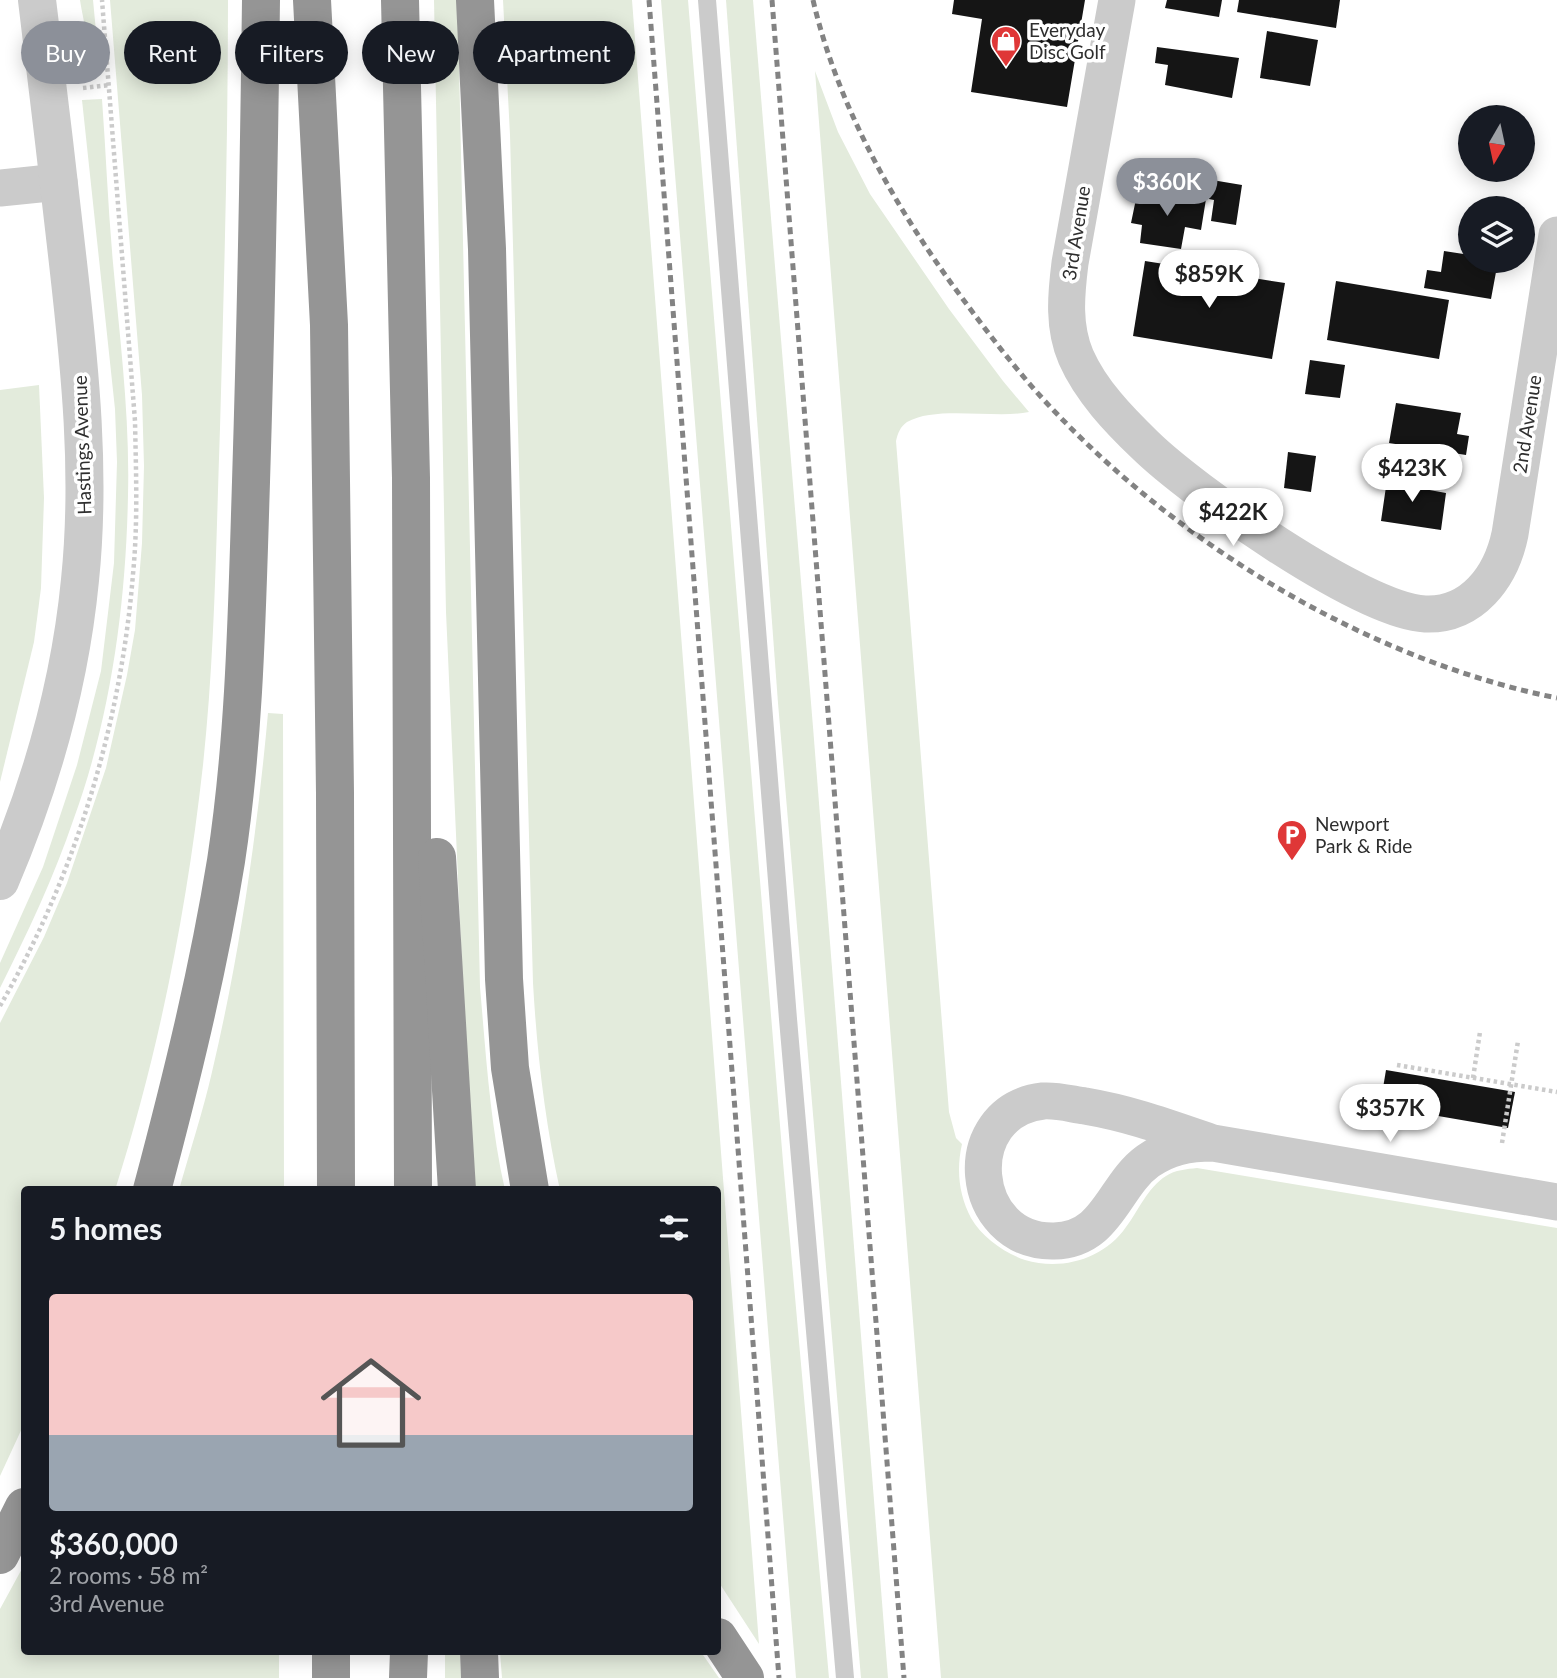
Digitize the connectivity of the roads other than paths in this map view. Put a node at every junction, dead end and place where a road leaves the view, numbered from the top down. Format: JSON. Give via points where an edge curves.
{"nodes":[{"id":1,"x":37,"y":0,"type":"edge"},
{"id":2,"x":261,"y":0,"type":"edge"},
{"id":3,"x":312,"y":0,"type":"edge"},
{"id":4,"x":400,"y":0,"type":"edge"},
{"id":5,"x":474,"y":0,"type":"edge"},
{"id":6,"x":707,"y":0,"type":"edge"},
{"id":7,"x":1116,"y":0,"type":"edge"},
{"id":8,"x":59,"y":182,"type":"junction"},
{"id":9,"x":0,"y":188,"type":"edge"},
{"id":10,"x":1557,"y":235,"type":"edge"},
{"id":11,"x":411,"y":478,"type":"junction"},
{"id":12,"x":1470,"y":601,"type":"joint"},
{"id":13,"x":0,"y":881,"type":"edge"},
{"id":14,"x":1213,"y":1143,"type":"junction"},
{"id":15,"x":153,"y":1186,"type":"edge"},
{"id":16,"x":336,"y":1186,"type":"edge"},
{"id":17,"x":413,"y":1186,"type":"edge"},
{"id":18,"x":457,"y":1186,"type":"edge"},
{"id":19,"x":529,"y":1186,"type":"edge"},
{"id":20,"x":1557,"y":1202,"type":"edge"},
{"id":21,"x":21,"y":1513,"type":"edge"},
{"id":22,"x":0,"y":1555,"type":"edge"},
{"id":23,"x":721,"y":1642,"type":"edge"},
{"id":24,"x":331,"y":1655,"type":"edge"},
{"id":25,"x":409,"y":1655,"type":"edge"},
{"id":26,"x":479,"y":1655,"type":"edge"},
{"id":27,"x":331,"y":1678,"type":"edge"},
{"id":28,"x":408,"y":1678,"type":"edge"},
{"id":29,"x":480,"y":1678,"type":"edge"},
{"id":30,"x":745,"y":1678,"type":"edge"},
{"id":31,"x":845,"y":1678,"type":"edge"}],
"edges":[{"from":1,"to":8,"type":"street","name":"Hastings Avenue"},
{"from":2,"to":15,"type":"highway","via":[[253,428],[239,745],[214,933]]},
{"from":3,"to":16,"type":"highway","via":[[329,325]]},
{"from":4,"to":11,"type":"highway"},
{"from":5,"to":19,"type":"highway","via":[[488,262],[503,979],[510,1068]]},
{"from":6,"to":31,"type":"lane"},
{"from":7,"to":12,"type":"street","name":"3rd Avenue","via":[[1070,263],[1066,307],[1077,358],[1095,388],[1145,446],[1283,547],[1353,588],[1404,610],[1436,613]]},
{"from":8,"to":9,"type":"street"},
{"from":8,"to":13,"type":"street","name":"Hastings Avenue","via":[[83,408],[80,580],[68,666],[52,734]]},
{"from":10,"to":12,"type":"street","name":"2nd Avenue","via":[[1507,547],[1490,582]]},
{"from":11,"to":17,"type":"highway"},
{"from":11,"to":18,"type":"highway"},
{"from":14,"to":14,"type":"street","via":[[1129,1114],[1041,1102],[1015,1112],[990,1137],[983,1182],[990,1203],[1006,1223],[1028,1237],[1056,1241],[1072,1238],[1098,1223],[1131,1178],[1161,1153],[1187,1144]]},
{"from":14,"to":20,"type":"street"},
{"from":21,"to":22,"type":"highway"},
{"from":23,"to":30,"type":"highway"},
{"from":24,"to":27,"type":"highway"},
{"from":25,"to":28,"type":"highway"},
{"from":26,"to":29,"type":"highway"}]}
